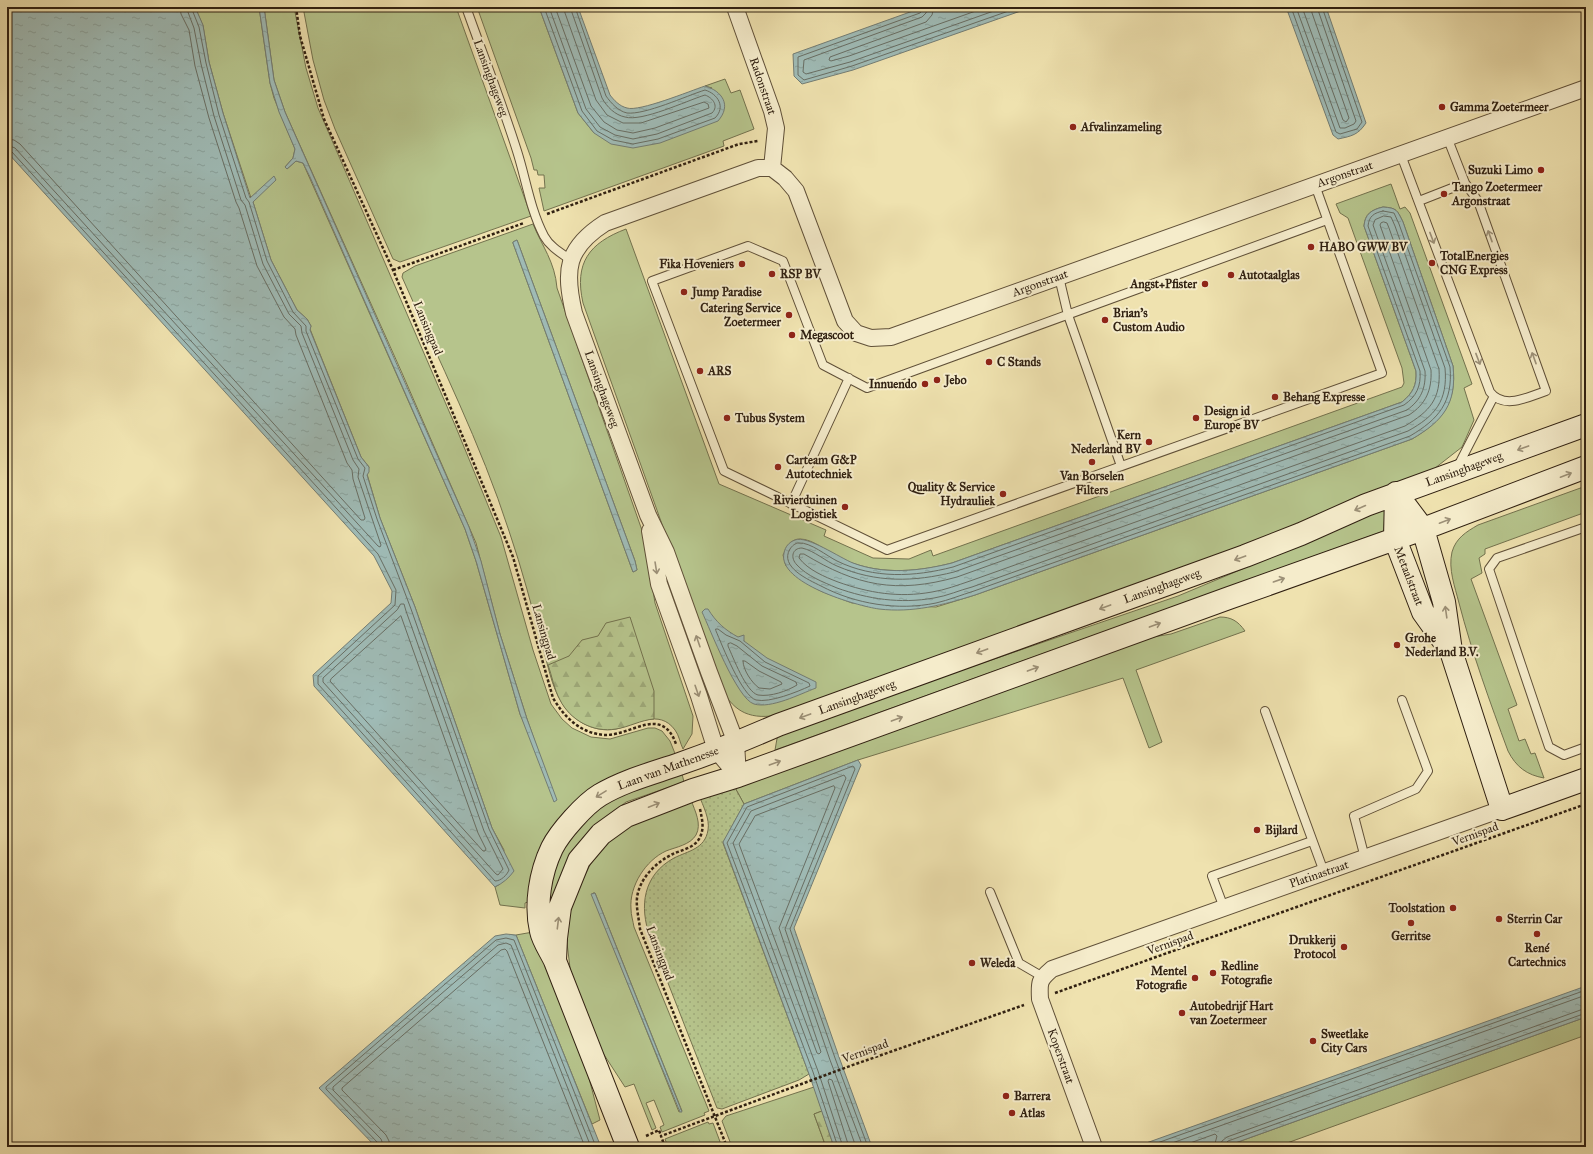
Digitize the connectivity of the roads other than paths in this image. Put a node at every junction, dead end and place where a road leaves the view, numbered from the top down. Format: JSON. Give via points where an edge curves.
{"nodes":[{"id":1,"x":466,"y":7,"type":"edge"},
{"id":2,"x":735,"y":7,"type":"edge"},
{"id":3,"x":1586,"y":88,"type":"edge"},
{"id":4,"x":1447,"y":137,"type":"junction"},
{"id":5,"x":1400,"y":155,"type":"junction"},
{"id":6,"x":772,"y":168,"type":"junction"},
{"id":7,"x":1319,"y":183,"type":"junction"},
{"id":8,"x":1465,"y":183,"type":"junction"},
{"id":9,"x":1419,"y":201,"type":"junction"},
{"id":10,"x":1328,"y":220,"type":"junction"},
{"id":11,"x":571,"y":260,"type":"junction"},
{"id":12,"x":1059,"y":277,"type":"junction"},
{"id":13,"x":1068,"y":315,"type":"junction"},
{"id":14,"x":849,"y":378,"type":"junction"},
{"id":15,"x":1494,"y":396,"type":"junction"},
{"id":16,"x":1586,"y":425,"type":"edge"},
{"id":17,"x":1121,"y":466,"type":"junction"},
{"id":18,"x":1586,"y":467,"type":"edge"},
{"id":19,"x":1455,"y":472,"type":"junction"},
{"id":20,"x":1396,"y":493,"type":"junction"},
{"id":21,"x":792,"y":504,"type":"junction"},
{"id":22,"x":648,"y":515,"type":"junction"},
{"id":23,"x":1586,"y":527,"type":"edge"},
{"id":24,"x":1423,"y":529,"type":"junction"},
{"id":25,"x":1395,"y":539,"type":"junction"},
{"id":26,"x":1451,"y":650,"type":"junction"},
{"id":27,"x":1402,"y":700,"type":"dead end"},
{"id":28,"x":1265,"y":712,"type":"dead end"},
{"id":29,"x":736,"y":744,"type":"junction"},
{"id":30,"x":1586,"y":747,"type":"edge"},
{"id":31,"x":716,"y":750,"type":"junction"},
{"id":32,"x":738,"y":776,"type":"junction"},
{"id":33,"x":1586,"y":779,"type":"edge"},
{"id":34,"x":1502,"y":809,"type":"junction"},
{"id":35,"x":1312,"y":841,"type":"junction"},
{"id":36,"x":1365,"y":858,"type":"junction"},
{"id":37,"x":1324,"y":872,"type":"junction"},
{"id":38,"x":990,"y":892,"type":"dead end"},
{"id":39,"x":1224,"y":908,"type":"junction"},
{"id":40,"x":555,"y":962,"type":"junction"},
{"id":41,"x":1047,"y":973,"type":"junction"},
{"id":42,"x":637,"y":1141,"type":"edge"},
{"id":43,"x":1094,"y":1147,"type":"edge"}],
"edges":[{"from":1,"to":11,"type":"lane","name":"Lansinghageweg","via":[[518,151],[537,218],[548,242]]},
{"from":2,"to":6,"type":"street","name":"Radonstraat","via":[[776,128]]},
{"from":3,"to":4,"type":"street","name":"Argonstraat"},
{"from":4,"to":5,"type":"street","name":"Argonstraat"},
{"from":4,"to":8,"type":"lane"},
{"from":5,"to":7,"type":"street","name":"Argonstraat"},
{"from":5,"to":9,"type":"lane"},
{"from":6,"to":11,"type":"street","name":"Lansinghageweg","via":[[758,168],[605,223],[582,241]]},
{"from":6,"to":12,"type":"street","name":"Argonstraat","via":[[796,191],[845,320],[856,333],[871,338],[892,336]]},
{"from":7,"to":10,"type":"lane"},
{"from":7,"to":12,"type":"street","name":"Argonstraat"},
{"from":8,"to":9,"type":"lane"},
{"from":15,"to":8,"type":"lane","one_way":true,"via":[[1511,402],[1546,391],[1478,201]]},
{"from":9,"to":15,"type":"lane","one_way":true,"via":[[1490,392]]},
{"from":10,"to":13,"type":"lane"},
{"from":10,"to":17,"type":"lane","via":[[1382,373]]},
{"from":11,"to":22,"type":"street","name":"Lansinghageweg","via":[[568,276],[574,313]]},
{"from":12,"to":13,"type":"lane"},
{"from":13,"to":14,"type":"lane","via":[[868,388]]},
{"from":13,"to":17,"type":"lane"},
{"from":14,"to":21,"type":"lane"},
{"from":14,"to":21,"type":"lane","via":[[823,365],[783,261],[748,246],[652,282],[724,471]]},
{"from":15,"to":19,"type":"lane"},
{"from":16,"to":19,"type":"street","name":"Lansinghageweg","one_way":true},
{"from":17,"to":21,"type":"lane","via":[[887,550]]},
{"from":24,"to":18,"type":"street","one_way":true},
{"from":19,"to":20,"type":"street","name":"Lansinghageweg"},
{"from":20,"to":24,"type":"street","name":"Metaalstraat"},
{"from":20,"to":25,"type":"street","name":"Metaalstraat"},
{"from":20,"to":29,"type":"street","name":"Lansinghageweg","one_way":true,"via":[[1245,556],[778,726]]},
{"from":29,"to":22,"type":"street","name":"Lansinghageweg","one_way":true,"via":[[666,552]]},
{"from":22,"to":31,"type":"street","name":"Lansinghageweg","one_way":true,"via":[[659,584]]},
{"from":23,"to":30,"type":"lane","via":[[1497,558],[1489,569],[1550,747],[1564,755]]},
{"from":24,"to":25,"type":"street"},
{"from":26,"to":24,"type":"street","name":"Metaalstraat","one_way":true,"via":[[1444,602]]},
{"from":25,"to":26,"type":"street","name":"Metaalstraat","via":[[1423,612]]},
{"from":32,"to":25,"type":"street","one_way":true},
{"from":26,"to":34,"type":"street","name":"Metaalstraat"},
{"from":27,"to":36,"type":"lane","via":[[1428,771],[1416,789],[1354,816]]},
{"from":28,"to":35,"type":"lane"},
{"from":29,"to":31,"type":"street","name":"Laan van Mathenesse"},
{"from":29,"to":32,"type":"street","name":"Lansinghageweg"},
{"from":31,"to":32,"type":"street","name":"Lansinghageweg"},
{"from":31,"to":40,"type":"street","name":"Laan van Mathenesse","one_way":true,"via":[[619,784],[598,796],[580,811],[552,848],[541,881],[541,932]]},
{"from":40,"to":32,"type":"street","name":"Laan van Mathenesse","one_way":true,"via":[[560,907],[579,860],[601,834],[626,816]]},
{"from":33,"to":34,"type":"street","name":"Platinastraat"},
{"from":34,"to":36,"type":"street","name":"Platinastraat"},
{"from":35,"to":37,"type":"lane"},
{"from":35,"to":39,"type":"lane","via":[[1212,876]]},
{"from":36,"to":37,"type":"street","name":"Platinastraat"},
{"from":37,"to":39,"type":"street","name":"Platinastraat"},
{"from":38,"to":41,"type":"lane","via":[[1019,964]]},
{"from":39,"to":41,"type":"street","name":"Platinastraat"},
{"from":40,"to":42,"type":"street","name":"Laan van Mathenesse"},
{"from":41,"to":43,"type":"street","name":"Koperstraat","via":[[1039,984],[1040,999]]}]}
